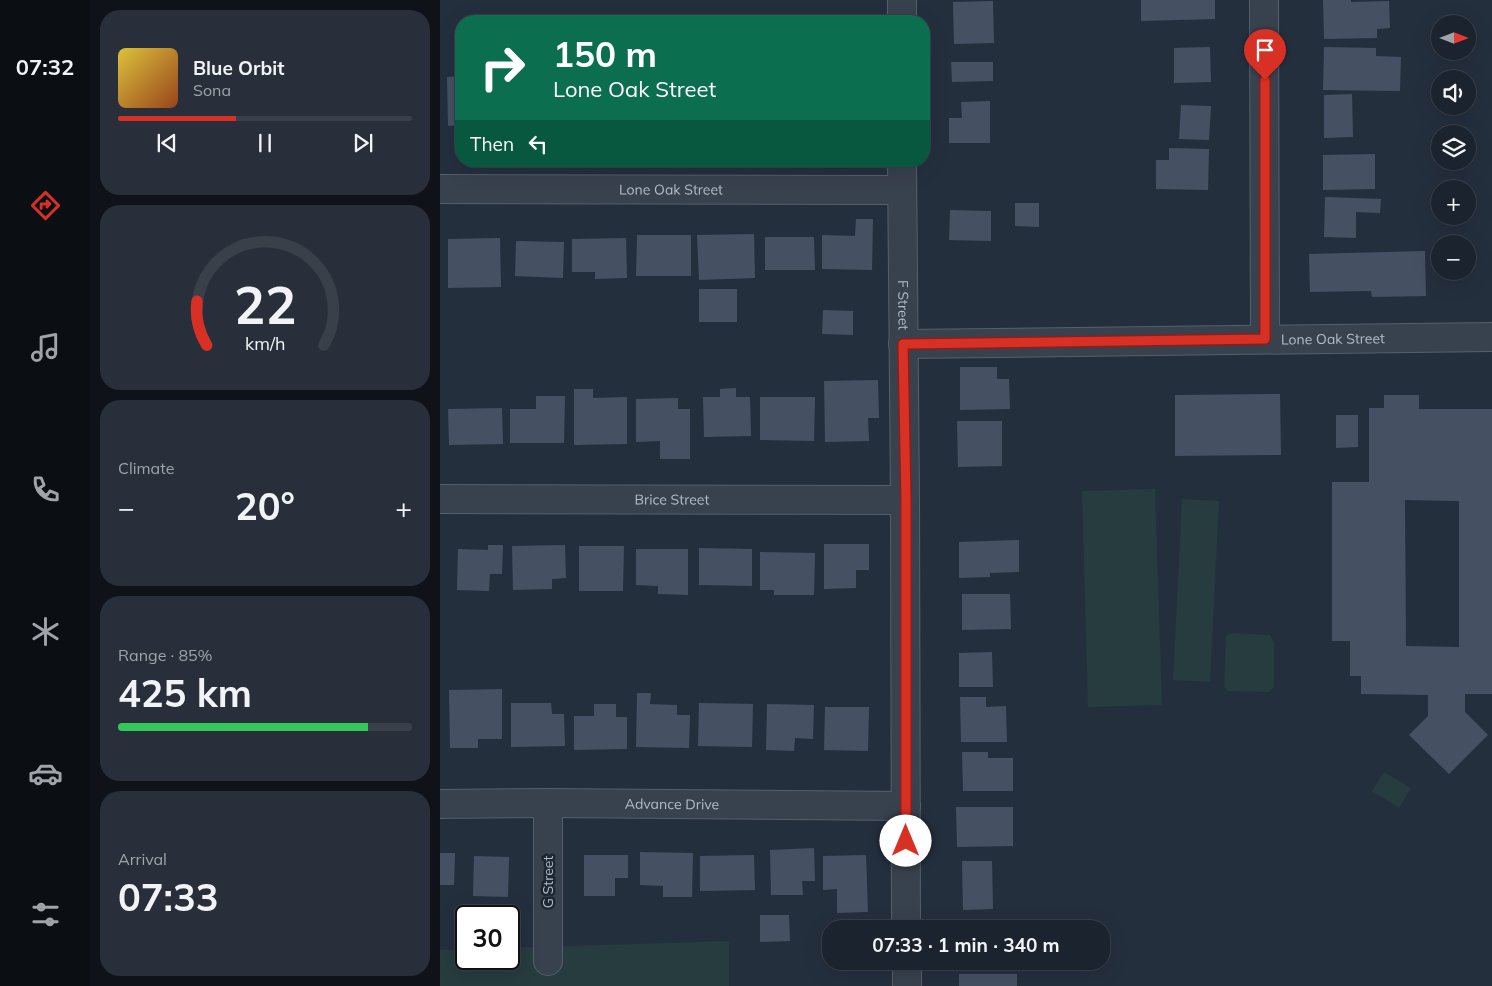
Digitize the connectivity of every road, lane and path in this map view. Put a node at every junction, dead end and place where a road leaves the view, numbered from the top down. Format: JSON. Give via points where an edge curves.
{"nodes":[{"id":1,"x":902,"y":0,"type":"edge"},
{"id":2,"x":1264,"y":0,"type":"edge"},
{"id":3,"x":902,"y":15,"type":"edge"},
{"id":4,"x":902,"y":167,"type":"edge"},
{"id":5,"x":440,"y":189,"type":"edge"},
{"id":6,"x":901,"y":190,"type":"junction"},
{"id":7,"x":1492,"y":337,"type":"edge"},
{"id":8,"x":1265,"y":339,"type":"junction"},
{"id":9,"x":903,"y":344,"type":"junction"},
{"id":10,"x":440,"y":499,"type":"edge"},
{"id":11,"x":906,"y":500,"type":"junction"},
{"id":12,"x":548,"y":803,"type":"junction"},
{"id":13,"x":440,"y":804,"type":"edge"},
{"id":14,"x":906,"y":806,"type":"junction"},
{"id":15,"x":906,"y":920,"type":"edge"},
{"id":16,"x":548,"y":961,"type":"dead end"},
{"id":17,"x":906,"y":970,"type":"edge"},
{"id":18,"x":907,"y":986,"type":"edge"}],
"edges":[{"from":1,"to":3,"type":"street"},
{"from":2,"to":8,"type":"street"},
{"from":4,"to":6,"type":"street","name":"F Street"},
{"from":5,"to":6,"type":"street","name":"Lone Oak Street"},
{"from":6,"to":9,"type":"street","name":"F Street"},
{"from":7,"to":8,"type":"street","name":"Lone Oak Street"},
{"from":8,"to":9,"type":"street","name":"Lone Oak Street"},
{"from":9,"to":11,"type":"street","name":"F Street"},
{"from":10,"to":11,"type":"street","name":"Brice Street"},
{"from":11,"to":14,"type":"street","name":"F Street"},
{"from":12,"to":13,"type":"street","name":"Advance Drive"},
{"from":12,"to":14,"type":"street","name":"Advance Drive"},
{"from":12,"to":16,"type":"street","name":"G Street"},
{"from":14,"to":15,"type":"street","name":"F Street"},
{"from":17,"to":18,"type":"street"}]}
